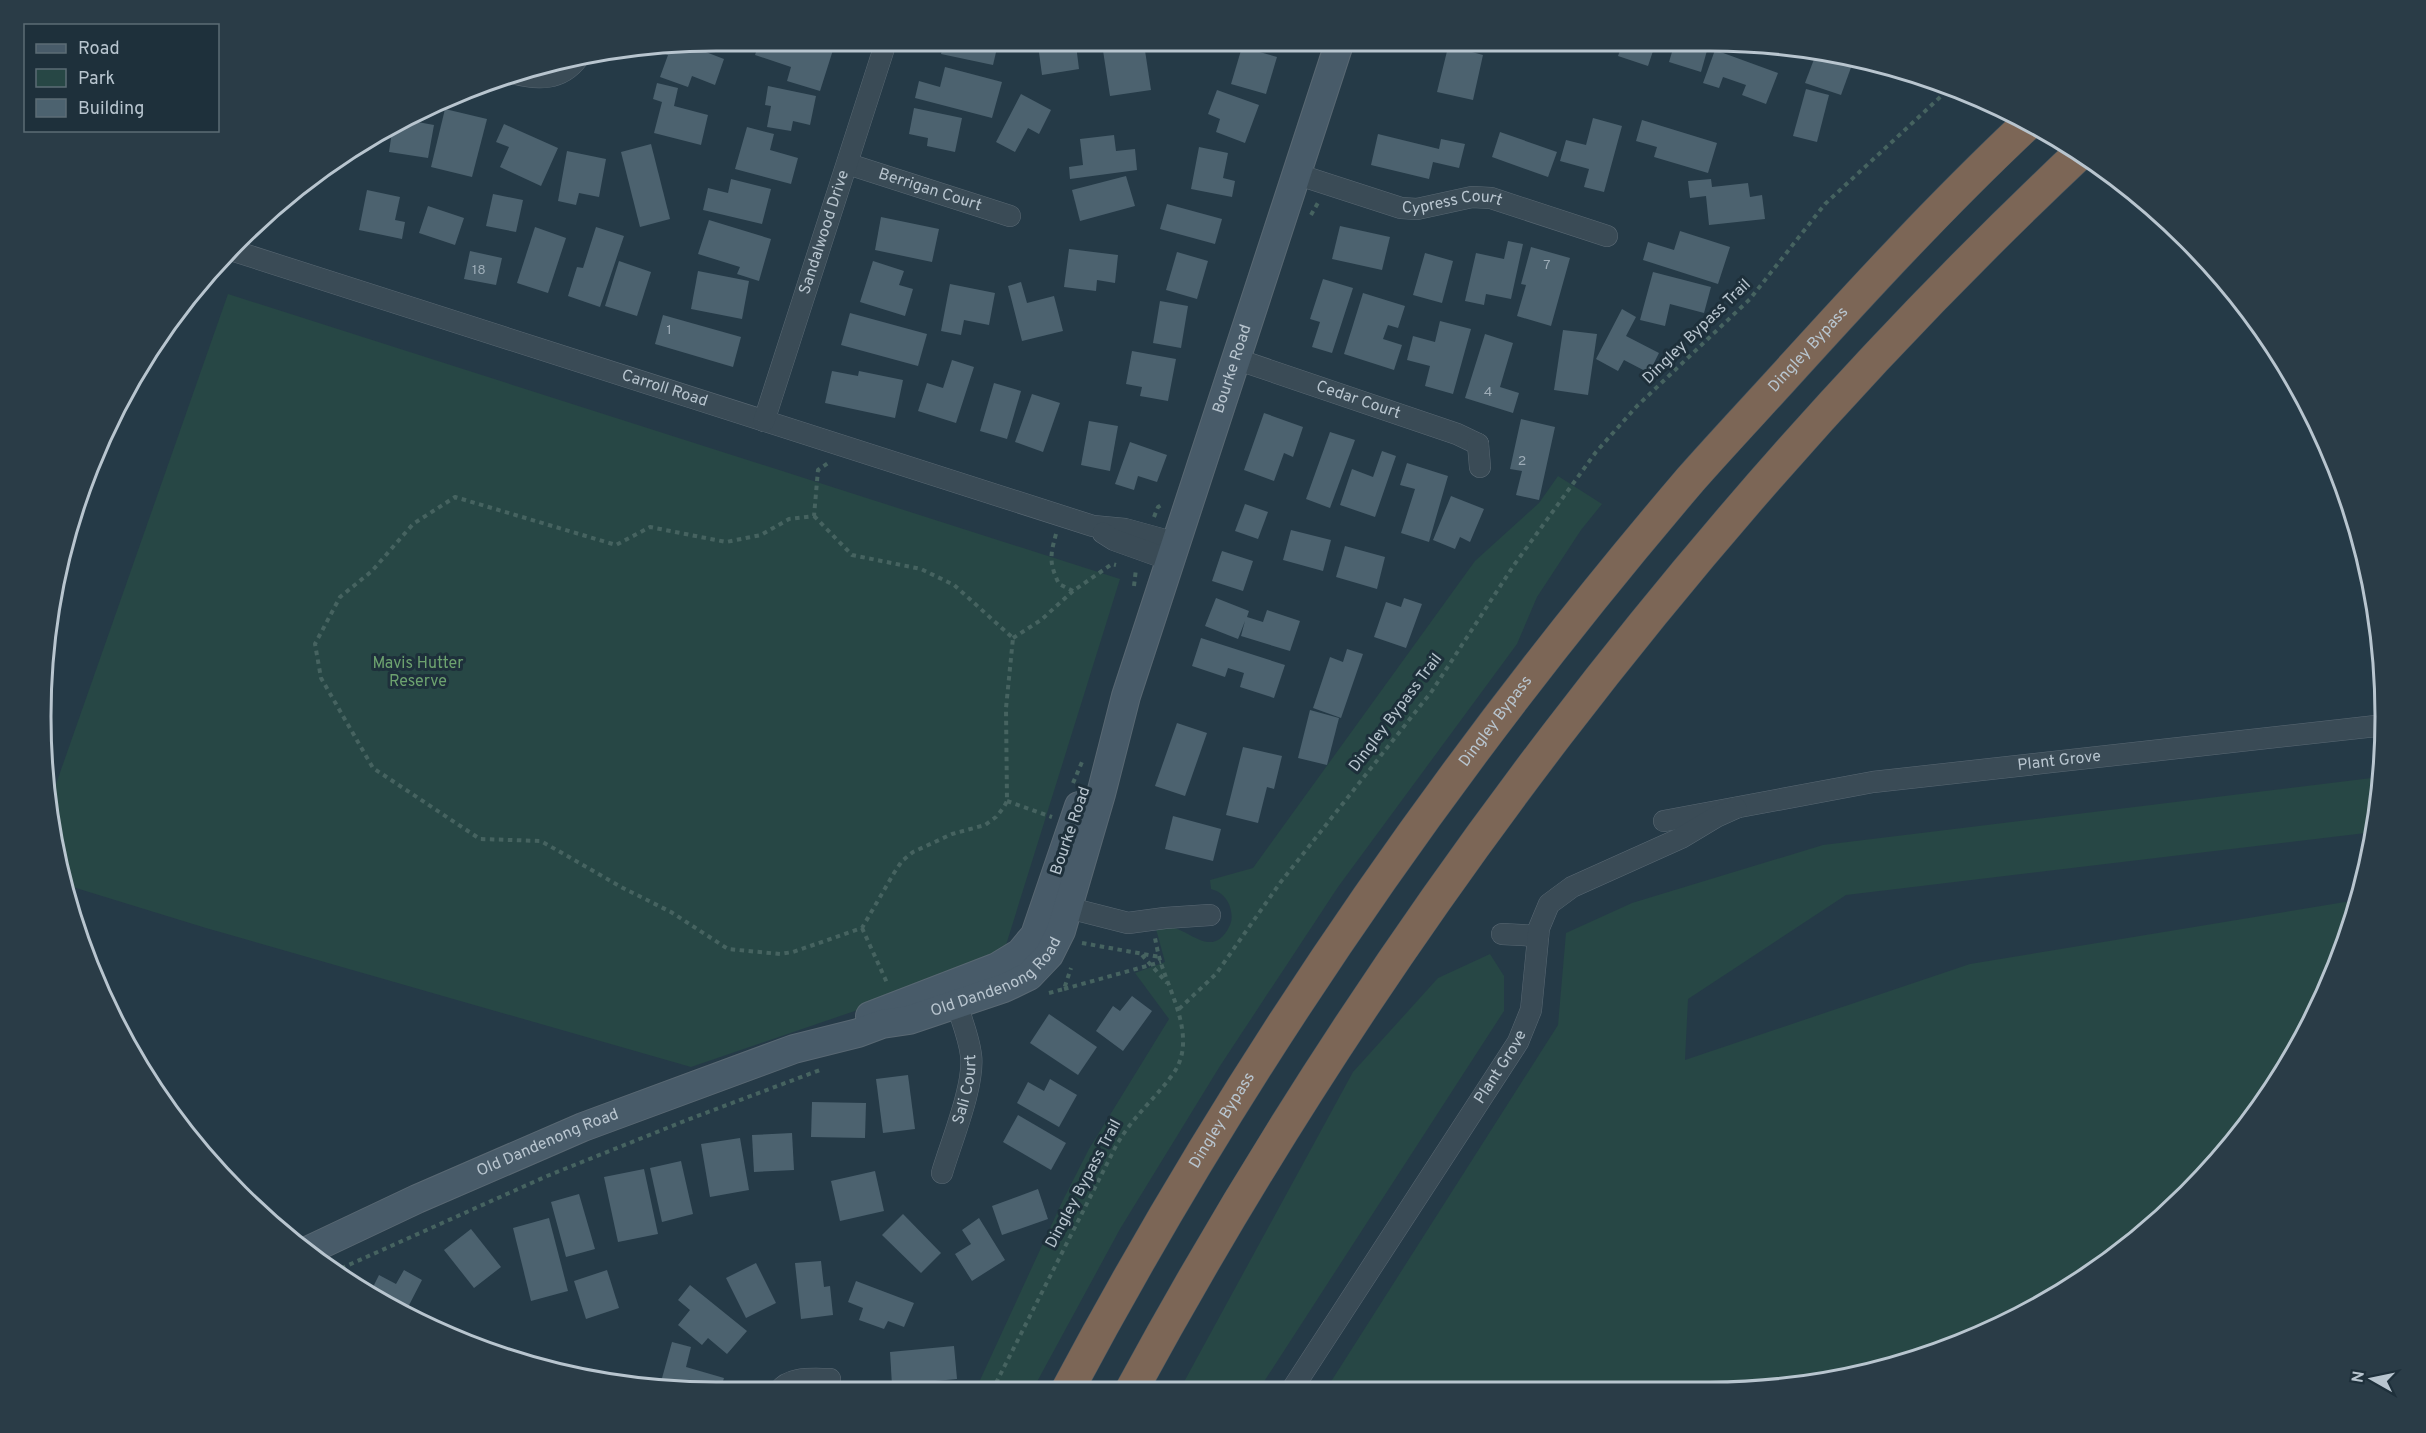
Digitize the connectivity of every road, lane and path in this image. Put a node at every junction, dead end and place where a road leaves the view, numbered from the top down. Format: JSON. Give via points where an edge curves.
{"nodes":[{"id":1,"x":883,"y":51,"type":"edge"},
{"id":2,"x":1337,"y":51,"type":"edge"},
{"id":3,"x":569,"y":68,"type":"edge"},
{"id":4,"x":530,"y":78,"type":"edge"},
{"id":5,"x":1944,"y":94,"type":"edge"},
{"id":6,"x":2022,"y":129,"type":"edge"},
{"id":7,"x":2073,"y":159,"type":"edge"},
{"id":8,"x":848,"y":164,"type":"junction"},
{"id":9,"x":1296,"y":174,"type":"junction"},
{"id":10,"x":1010,"y":216,"type":"dead end"},
{"id":11,"x":1607,"y":236,"type":"dead end"},
{"id":12,"x":240,"y":253,"type":"edge"},
{"id":13,"x":1236,"y":359,"type":"junction"},
{"id":14,"x":764,"y":421,"type":"junction"},
{"id":15,"x":846,"y":446,"type":"junction"},
{"id":16,"x":1480,"y":467,"type":"dead end"},
{"id":17,"x":1060,"y":515,"type":"junction"},
{"id":18,"x":814,"y":516,"type":"junction"},
{"id":19,"x":1173,"y":552,"type":"junction"},
{"id":20,"x":1120,"y":566,"type":"dead end"},
{"id":21,"x":1128,"y":567,"type":"dead end"},
{"id":22,"x":1134,"y":588,"type":"dead end"},
{"id":23,"x":1073,"y":591,"type":"junction"},
{"id":24,"x":1013,"y":638,"type":"junction"},
{"id":25,"x":2375,"y":726,"type":"edge"},
{"id":26,"x":1083,"y":760,"type":"dead end"},
{"id":27,"x":1072,"y":784,"type":"dead end"},
{"id":28,"x":1007,"y":801,"type":"junction"},
{"id":29,"x":1736,"y":808,"type":"junction"},
{"id":30,"x":1058,"y":819,"type":"dead end"},
{"id":31,"x":1664,"y":821,"type":"dead end"},
{"id":32,"x":1058,"y":905,"type":"junction"},
{"id":33,"x":1210,"y":915,"type":"dead end"},
{"id":34,"x":862,"y":928,"type":"junction"},
{"id":35,"x":1153,"y":931,"type":"dead end"},
{"id":36,"x":1502,"y":934,"type":"dead end"},
{"id":37,"x":1538,"y":936,"type":"junction"},
{"id":38,"x":1081,"y":943,"type":"dead end"},
{"id":39,"x":1142,"y":954,"type":"junction"},
{"id":40,"x":1160,"y":960,"type":"junction"},
{"id":41,"x":1152,"y":964,"type":"junction"},
{"id":42,"x":1170,"y":986,"type":"junction"},
{"id":43,"x":1064,"y":988,"type":"dead end"},
{"id":44,"x":890,"y":989,"type":"dead end"},
{"id":45,"x":954,"y":994,"type":"junction"},
{"id":46,"x":1179,"y":1009,"type":"junction"},
{"id":47,"x":828,"y":1067,"type":"dead end"},
{"id":48,"x":942,"y":1173,"type":"dead end"},
{"id":49,"x":315,"y":1247,"type":"edge"},
{"id":50,"x":343,"y":1267,"type":"edge"},
{"id":51,"x":830,"y":1379,"type":"dead end"},
{"id":52,"x":790,"y":1382,"type":"edge"},
{"id":53,"x":997,"y":1382,"type":"edge"},
{"id":54,"x":1072,"y":1382,"type":"edge"},
{"id":55,"x":1136,"y":1382,"type":"edge"},
{"id":56,"x":1297,"y":1382,"type":"edge"}],
"edges":[{"from":1,"to":8,"type":"street","name":"Sandalwood Drive"},
{"from":2,"to":9,"type":"main road","name":"Bourke Road"},
{"from":3,"to":4,"type":"street","via":[[548,78]]},
{"from":5,"to":46,"type":"path","name":"Dingley Bypass Trail","via":[[1826,204],[1750,299],[1637,406],[1596,452],[1514,565],[1432,691],[1280,883],[1216,974]]},
{"from":6,"to":54,"type":"highway","name":"Dingley Bypass","via":[[1869,283],[1693,477],[1595,594],[1443,790],[1281,1028],[1197,1161]]},
{"from":7,"to":55,"type":"highway","via":[[1992,238],[1809,430],[1672,589],[1550,744],[1395,960],[1302,1101]]},
{"from":8,"to":10,"type":"street","name":"Berrigan Court"},
{"from":8,"to":14,"type":"street","name":"Sandalwood Drive"},
{"from":9,"to":11,"type":"street","name":"Cypress Court","via":[[1417,209],[1472,197],[1491,198]]},
{"from":9,"to":13,"type":"main road","name":"Bourke Road"},
{"from":12,"to":14,"type":"street","name":"Carroll Road"},
{"from":13,"to":16,"type":"street","name":"Cedar Court","via":[[1457,434],[1485,439]]},
{"from":13,"to":19,"type":"main road","name":"Bourke Road"},
{"from":14,"to":15,"type":"street","name":"Carroll Road"},
{"from":15,"to":17,"type":"street","name":"Carroll Road"},
{"from":15,"to":18,"type":"path","via":[[818,470]]},
{"from":17,"to":19,"type":"street","name":"Carroll Road","via":[[1093,526],[1114,540]]},
{"from":17,"to":23,"type":"path","via":[[1050,562],[1059,584]]},
{"from":18,"to":24,"type":"path","via":[[852,555],[921,569],[954,585]]},
{"from":18,"to":34,"type":"path","via":[[789,519],[761,535],[726,542],[650,527],[616,545],[454,497],[413,524],[372,571],[340,597],[315,644],[321,678],[373,768],[480,838],[541,841],[670,912],[728,949],[787,953]]},
{"from":19,"to":32,"type":"main road","name":"Bourke Road","via":[[1126,696],[1084,789]]},
{"from":20,"to":23,"type":"path","via":[[1112,564]]},
{"from":21,"to":22,"type":"path","via":[[1137,567]]},
{"from":23,"to":24,"type":"path","via":[[1041,620]]},
{"from":24,"to":28,"type":"path","via":[[1005,727]]},
{"from":25,"to":29,"type":"street","name":"Plant Grove","via":[[1873,782]]},
{"from":26,"to":27,"type":"path"},
{"from":28,"to":30,"type":"path"},
{"from":28,"to":34,"type":"path","via":[[985,825],[952,834],[912,852],[894,873]]},
{"from":29,"to":31,"type":"street","name":"Plant Grove"},
{"from":29,"to":37,"type":"street","name":"Plant Grove","via":[[1681,838],[1562,892],[1544,912]]},
{"from":32,"to":33,"type":"street","name":"Old Dandenong Road","via":[[1131,924]]},
{"from":32,"to":45,"type":"main road","name":"Old Dandenong Road","via":[[1035,935],[1023,966],[998,967]]},
{"from":34,"to":44,"type":"path"},
{"from":35,"to":40,"type":"path"},
{"from":36,"to":37,"type":"street"},
{"from":37,"to":56,"type":"street","name":"Plant Grove","via":[[1532,1005],[1518,1042]]},
{"from":38,"to":39,"type":"path"},
{"from":39,"to":40,"type":"path"},
{"from":39,"to":41,"type":"path"},
{"from":40,"to":41,"type":"path"},
{"from":40,"to":42,"type":"path"},
{"from":41,"to":42,"type":"path"},
{"from":41,"to":43,"type":"path"},
{"from":42,"to":46,"type":"path"},
{"from":45,"to":48,"type":"street","name":"Sali Court","via":[[972,1069]]},
{"from":45,"to":49,"type":"main road","name":"Old Dandenong Road","via":[[909,1020],[794,1049],[583,1127]]},
{"from":46,"to":53,"type":"path","name":"Dingley Bypass Trail","via":[[1182,1050],[1174,1072],[1123,1133]]},
{"from":47,"to":50,"type":"path","via":[[547,1176]]},
{"from":51,"to":52,"type":"street"}]}
